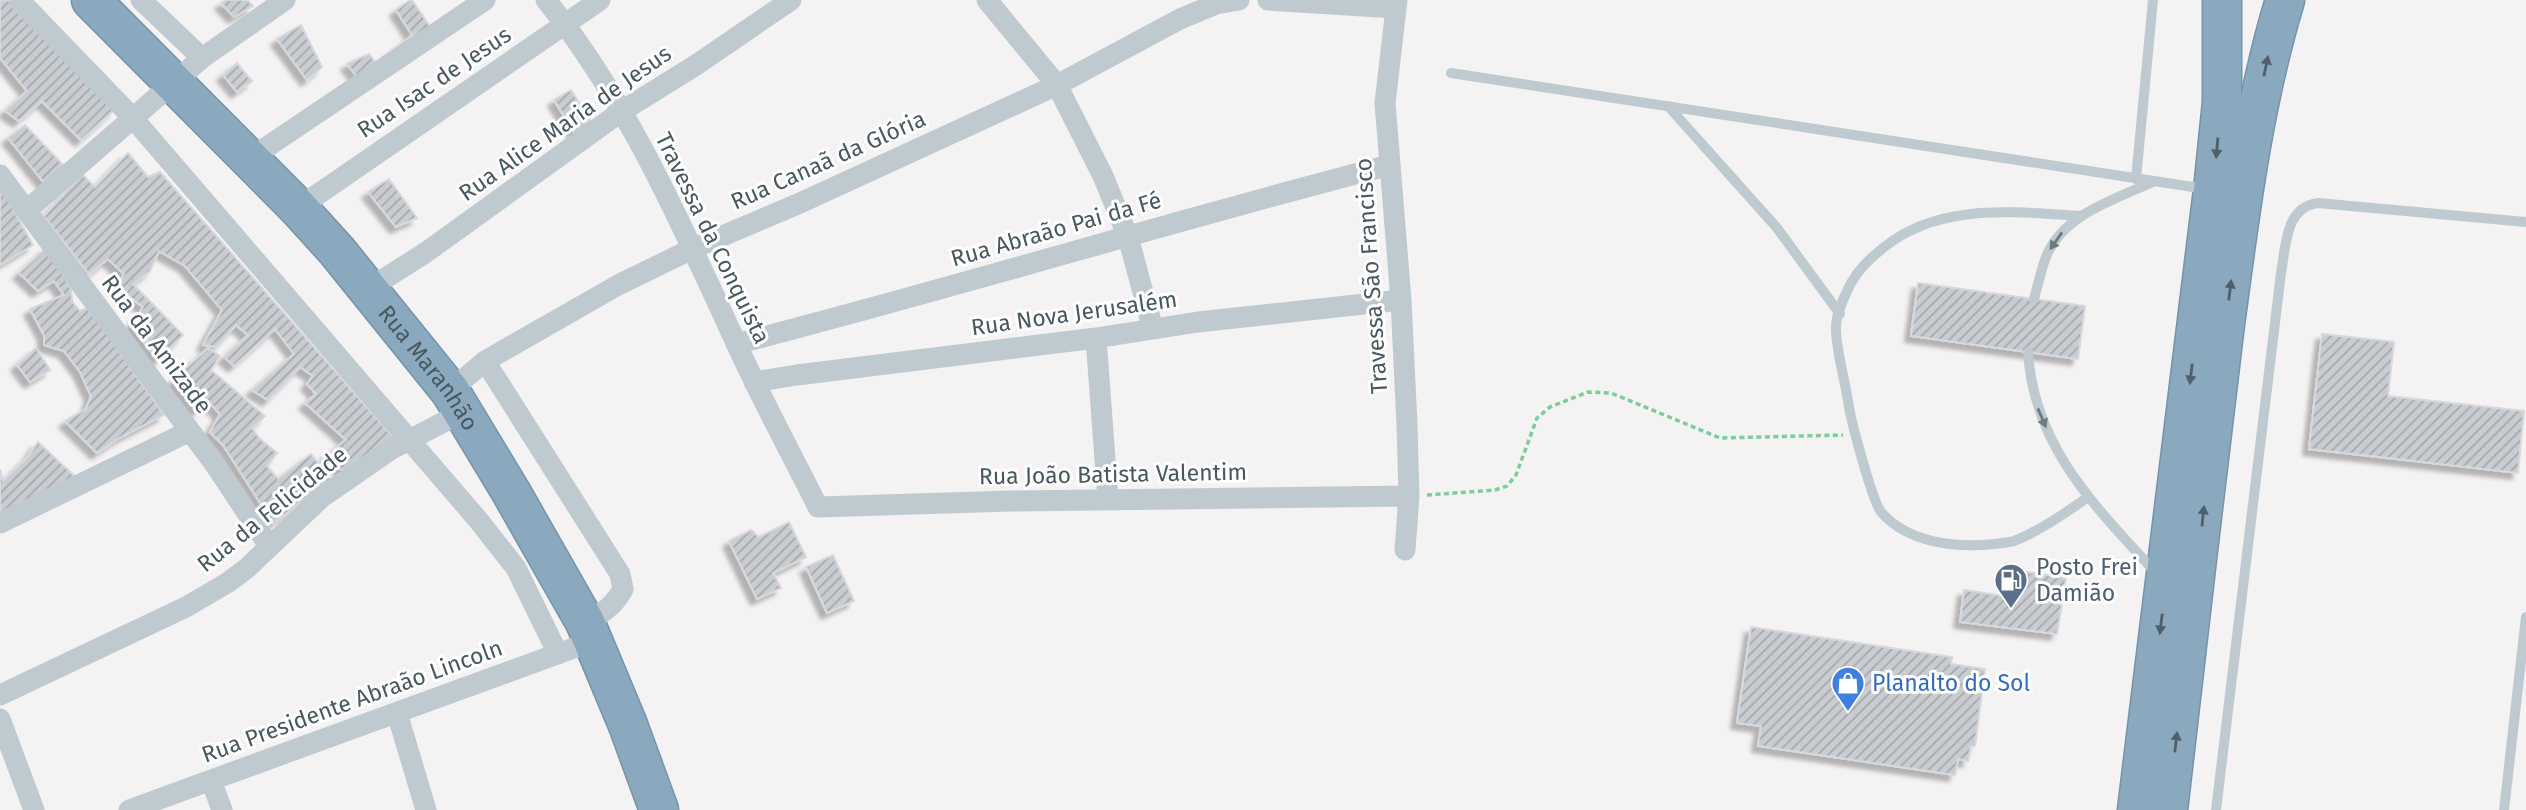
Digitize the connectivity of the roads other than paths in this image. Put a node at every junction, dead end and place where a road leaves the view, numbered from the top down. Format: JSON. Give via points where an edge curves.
{"nodes":[{"id":1,"x":19,"y":0,"type":"edge"},
{"id":2,"x":91,"y":0,"type":"edge"},
{"id":3,"x":141,"y":0,"type":"edge"},
{"id":4,"x":285,"y":0,"type":"edge"},
{"id":5,"x":485,"y":0,"type":"edge"},
{"id":6,"x":546,"y":0,"type":"edge"},
{"id":7,"x":600,"y":0,"type":"edge"},
{"id":8,"x":791,"y":0,"type":"edge"},
{"id":9,"x":986,"y":0,"type":"edge"},
{"id":10,"x":1240,"y":0,"type":"edge"},
{"id":11,"x":1268,"y":0,"type":"edge"},
{"id":12,"x":2153,"y":0,"type":"edge"},
{"id":13,"x":2285,"y":0,"type":"edge"},
{"id":14,"x":1396,"y":4,"type":"edge"},
{"id":15,"x":2222,"y":16,"type":"edge"},
{"id":16,"x":566,"y":24,"type":"junction"},
{"id":17,"x":202,"y":58,"type":"junction"},
{"id":18,"x":1451,"y":73,"type":"dead end"},
{"id":19,"x":173,"y":83,"type":"junction"},
{"id":20,"x":1057,"y":85,"type":"junction"},
{"id":21,"x":1668,"y":106,"type":"junction"},
{"id":22,"x":622,"y":111,"type":"junction"},
{"id":23,"x":132,"y":117,"type":"junction"},
{"id":24,"x":249,"y":159,"type":"junction"},
{"id":25,"x":1390,"y":165,"type":"junction"},
{"id":26,"x":0,"y":175,"type":"edge"},
{"id":27,"x":2136,"y":179,"type":"junction"},
{"id":28,"x":2155,"y":181,"type":"junction"},
{"id":29,"x":2213,"y":190,"type":"junction"},
{"id":30,"x":298,"y":208,"type":"junction"},
{"id":31,"x":27,"y":209,"type":"junction"},
{"id":32,"x":2081,"y":216,"type":"junction"},
{"id":33,"x":2526,"y":222,"type":"edge"},
{"id":34,"x":1128,"y":237,"type":"junction"},
{"id":35,"x":694,"y":247,"type":"junction"},
{"id":36,"x":368,"y":289,"type":"junction"},
{"id":37,"x":2034,"y":299,"type":"dead end"},
{"id":38,"x":1401,"y":300,"type":"junction"},
{"id":39,"x":1840,"y":314,"type":"junction"},
{"id":40,"x":1153,"y":329,"type":"junction"},
{"id":41,"x":1096,"y":338,"type":"junction"},
{"id":42,"x":736,"y":344,"type":"junction"},
{"id":43,"x":2028,"y":352,"type":"dead end"},
{"id":44,"x":485,"y":361,"type":"junction"},
{"id":45,"x":754,"y":382,"type":"junction"},
{"id":46,"x":455,"y":402,"type":"junction"},
{"id":47,"x":190,"y":431,"type":"junction"},
{"id":48,"x":409,"y":440,"type":"junction"},
{"id":49,"x":1409,"y":496,"type":"junction"},
{"id":50,"x":2087,"y":498,"type":"junction"},
{"id":51,"x":1108,"y":500,"type":"junction"},
{"id":52,"x":818,"y":507,"type":"joint"},
{"id":53,"x":0,"y":523,"type":"edge"},
{"id":54,"x":268,"y":546,"type":"junction"},
{"id":55,"x":1405,"y":550,"type":"dead end"},
{"id":56,"x":2166,"y":584,"type":"junction"},
{"id":57,"x":2526,"y":617,"type":"edge"},
{"id":58,"x":589,"y":631,"type":"junction"},
{"id":59,"x":558,"y":654,"type":"junction"},
{"id":60,"x":0,"y":695,"type":"edge"},
{"id":61,"x":397,"y":713,"type":"junction"},
{"id":62,"x":0,"y":719,"type":"edge"},
{"id":63,"x":211,"y":780,"type":"junction"},
{"id":64,"x":2144,"y":804,"type":"edge"},
{"id":65,"x":34,"y":810,"type":"edge"},
{"id":66,"x":129,"y":810,"type":"edge"},
{"id":67,"x":222,"y":810,"type":"edge"},
{"id":68,"x":426,"y":810,"type":"edge"},
{"id":69,"x":659,"y":810,"type":"edge"},
{"id":70,"x":2217,"y":810,"type":"edge"},
{"id":71,"x":2504,"y":810,"type":"edge"}],
"edges":[{"from":1,"to":23,"type":"street"},
{"from":2,"to":19,"type":"highway","name":"Rua Maranhão"},
{"from":3,"to":17,"type":"street"},
{"from":4,"to":17,"type":"street"},
{"from":5,"to":24,"type":"street"},
{"from":6,"to":16,"type":"street","name":"Travessa da Conquista"},
{"from":7,"to":16,"type":"street","name":"Rua Isac de Jesus"},
{"from":8,"to":22,"type":"street","name":"Rua Alice Maria de Jesus"},
{"from":9,"to":20,"type":"street"},
{"from":10,"to":20,"type":"street","name":"Rua Canaã da Glória","via":[[1216,4],[1156,30]]},
{"from":11,"to":14,"type":"street"},
{"from":12,"to":27,"type":"lane"},
{"from":64,"to":13,"type":"highway","one_way":true,"via":[[2214,416],[2248,155],[2268,55]]},
{"from":14,"to":25,"type":"street","name":"Travessa São Francisco","via":[[1385,103]]},
{"from":15,"to":29,"type":"highway","one_way":true},
{"from":16,"to":22,"type":"street","name":"Travessa da Conquista"},
{"from":16,"to":30,"type":"street","name":"Rua Isac de Jesus"},
{"from":17,"to":19,"type":"street"},
{"from":18,"to":21,"type":"lane"},
{"from":19,"to":23,"type":"street"},
{"from":19,"to":24,"type":"highway","name":"Rua Maranhão"},
{"from":20,"to":34,"type":"street"},
{"from":20,"to":35,"type":"street","name":"Rua Canaã da Glória"},
{"from":21,"to":27,"type":"lane"},
{"from":21,"to":39,"type":"lane","via":[[1777,228]]},
{"from":22,"to":35,"type":"street","name":"Travessa da Conquista"},
{"from":22,"to":36,"type":"street","name":"Rua Alice Maria de Jesus"},
{"from":23,"to":31,"type":"street"},
{"from":23,"to":48,"type":"street"},
{"from":24,"to":30,"type":"highway","name":"Rua Maranhão"},
{"from":25,"to":34,"type":"street","name":"Rua Abraão Pai da Fé"},
{"from":25,"to":38,"type":"street","name":"Travessa São Francisco"},
{"from":26,"to":31,"type":"street","name":"Rua da Amizade"},
{"from":27,"to":28,"type":"lane"},
{"from":28,"to":29,"type":"lane"},
{"from":28,"to":32,"type":"lane"},
{"from":29,"to":56,"type":"highway","one_way":true},
{"from":30,"to":36,"type":"highway","name":"Rua Maranhão"},
{"from":31,"to":47,"type":"street","name":"Rua da Amizade"},
{"from":32,"to":37,"type":"lane","one_way":true,"via":[[2060,234],[2046,255]]},
{"from":32,"to":39,"type":"lane","via":[[1978,212],[1926,223],[1892,240],[1860,267]]},
{"from":33,"to":70,"type":"lane","via":[[2318,202],[2301,209],[2292,220],[2281,273]]},
{"from":34,"to":40,"type":"street"},
{"from":34,"to":42,"type":"street","name":"Rua Abraão Pai da Fé"},
{"from":35,"to":42,"type":"street","name":"Travessa da Conquista"},
{"from":35,"to":44,"type":"street","name":"Rua Canaã da Glória","via":[[595,297]]},
{"from":36,"to":46,"type":"highway","name":"Rua Maranhão"},
{"from":38,"to":40,"type":"street","name":"Rua Nova Jerusalém"},
{"from":38,"to":49,"type":"street","name":"Travessa São Francisco"},
{"from":39,"to":50,"type":"lane","via":[[1836,327],[1849,409],[1879,509],[1892,522],[1917,537],[1943,543],[2013,541]]},
{"from":40,"to":41,"type":"street","name":"Rua Nova Jerusalém"},
{"from":41,"to":45,"type":"street","name":"Rua Nova Jerusalém"},
{"from":41,"to":51,"type":"street"},
{"from":42,"to":45,"type":"street","name":"Travessa da Conquista"},
{"from":43,"to":50,"type":"lane","one_way":true,"via":[[2038,409],[2055,448]]},
{"from":44,"to":46,"type":"street","name":"Rua Canaã da Glória"},
{"from":44,"to":58,"type":"street","via":[[620,574],[623,589]]},
{"from":45,"to":52,"type":"street","name":"Travessa da Conquista"},
{"from":46,"to":48,"type":"street","name":"Rua da Felicidade"},
{"from":46,"to":58,"type":"highway","name":"Rua Maranhão"},
{"from":47,"to":53,"type":"street"},
{"from":47,"to":54,"type":"street","name":"Rua da Amizade"},
{"from":48,"to":54,"type":"street","name":"Rua da Felicidade","via":[[322,497]]},
{"from":48,"to":59,"type":"street","via":[[516,568]]},
{"from":49,"to":51,"type":"street","name":"Rua João Batista Valentim"},
{"from":49,"to":55,"type":"street","name":"Travessa São Francisco"},
{"from":50,"to":56,"type":"lane"},
{"from":51,"to":52,"type":"street","name":"Rua João Batista Valentim"},
{"from":54,"to":60,"type":"street","name":"Rua da Felicidade","via":[[227,583],[186,607]]},
{"from":56,"to":64,"type":"highway","one_way":true},
{"from":57,"to":71,"type":"lane"},
{"from":58,"to":59,"type":"street","name":"Rua Presidente Abraão Lincoln"},
{"from":58,"to":69,"type":"highway","name":"Rua Maranhão"},
{"from":59,"to":61,"type":"street","name":"Rua Presidente Abraão Lincoln"},
{"from":61,"to":63,"type":"street","name":"Rua Presidente Abraão Lincoln"},
{"from":61,"to":68,"type":"street"},
{"from":62,"to":65,"type":"street"},
{"from":63,"to":66,"type":"street","name":"Rua Presidente Abraão Lincoln"},
{"from":63,"to":67,"type":"street"}]}
